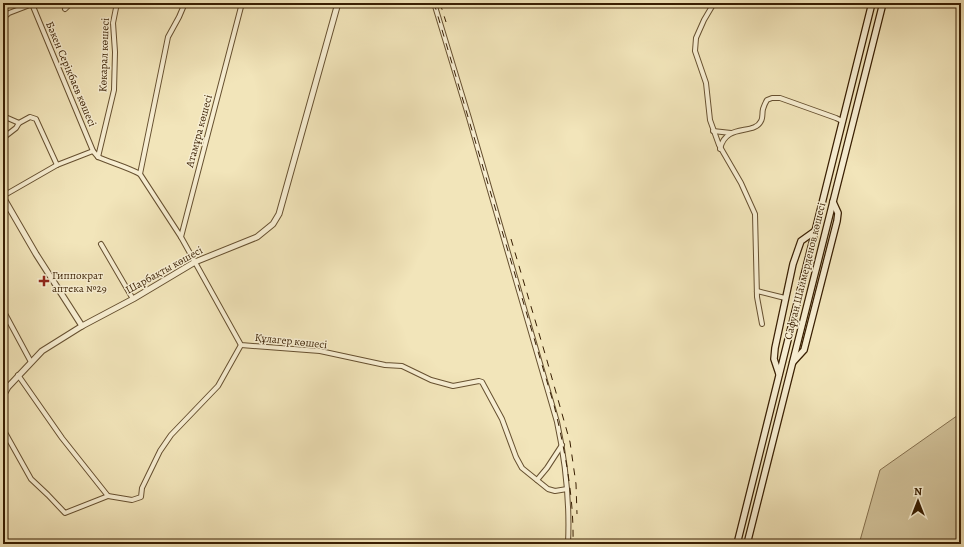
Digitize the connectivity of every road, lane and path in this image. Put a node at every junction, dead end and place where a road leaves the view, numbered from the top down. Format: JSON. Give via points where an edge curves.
{"nodes":[{"id":1,"x":71,"y":3,"type":"edge"},
{"id":2,"x":117,"y":3,"type":"edge"},
{"id":3,"x":185,"y":3,"type":"edge"},
{"id":4,"x":242,"y":3,"type":"edge"},
{"id":5,"x":338,"y":3,"type":"edge"},
{"id":6,"x":434,"y":3,"type":"edge"},
{"id":7,"x":714,"y":3,"type":"edge"},
{"id":8,"x":872,"y":3,"type":"edge"},
{"id":9,"x":883,"y":3,"type":"edge"},
{"id":10,"x":34,"y":4,"type":"edge"},
{"id":11,"x":65,"y":9,"type":"dead end"},
{"id":12,"x":3,"y":18,"type":"edge"},
{"id":13,"x":3,"y":116,"type":"edge"},
{"id":14,"x":842,"y":121,"type":"junction"},
{"id":15,"x":19,"y":123,"type":"junction"},
{"id":16,"x":714,"y":131,"type":"junction"},
{"id":17,"x":731,"y":133,"type":"junction"},
{"id":18,"x":3,"y":138,"type":"edge"},
{"id":19,"x":720,"y":149,"type":"junction"},
{"id":20,"x":93,"y":152,"type":"junction"},
{"id":21,"x":98,"y":157,"type":"junction"},
{"id":22,"x":57,"y":164,"type":"junction"},
{"id":23,"x":140,"y":174,"type":"junction"},
{"id":24,"x":3,"y":196,"type":"edge"},
{"id":25,"x":815,"y":231,"type":"junction"},
{"id":26,"x":181,"y":237,"type":"junction"},
{"id":27,"x":102,"y":244,"type":"dead end"},
{"id":28,"x":195,"y":262,"type":"junction"},
{"id":29,"x":757,"y":291,"type":"junction"},
{"id":30,"x":785,"y":298,"type":"junction"},
{"id":31,"x":133,"y":299,"type":"junction"},
{"id":32,"x":3,"y":310,"type":"edge"},
{"id":33,"x":762,"y":324,"type":"dead end"},
{"id":34,"x":82,"y":326,"type":"junction"},
{"id":35,"x":241,"y":345,"type":"junction"},
{"id":36,"x":31,"y":362,"type":"junction"},
{"id":37,"x":779,"y":374,"type":"junction"},
{"id":38,"x":18,"y":376,"type":"junction"},
{"id":39,"x":3,"y":396,"type":"edge"},
{"id":40,"x":3,"y":429,"type":"edge"},
{"id":41,"x":562,"y":445,"type":"junction"},
{"id":42,"x":537,"y":480,"type":"junction"},
{"id":43,"x":567,"y":489,"type":"junction"},
{"id":44,"x":108,"y":496,"type":"junction"},
{"id":45,"x":568,"y":544,"type":"edge"},
{"id":46,"x":737,"y":544,"type":"edge"},
{"id":47,"x":747,"y":544,"type":"edge"}],
"edges":[{"from":1,"to":11,"type":"street"},
{"from":2,"to":21,"type":"street","name":"Көкарал көшесі","via":[[113,23],[114,90]]},
{"from":3,"to":23,"type":"street","via":[[168,37]]},
{"from":4,"to":26,"type":"street","name":"Атамұра көшесі"},
{"from":5,"to":28,"type":"street","name":"Шарбақты көшесі","via":[[279,214],[273,224],[257,237]]},
{"from":6,"to":41,"type":"street"},
{"from":7,"to":16,"type":"street","via":[[696,38],[695,51],[706,83],[710,120]]},
{"from":8,"to":14,"type":"main road","name":"Сафуан Шаймерденов көшесі"},
{"from":9,"to":47,"type":"main road","name":"Сафуан Шаймерденов көшесі"},
{"from":10,"to":12,"type":"street","via":[[9,13]]},
{"from":10,"to":20,"type":"street","name":"Бәкен Серікбаев көшесі"},
{"from":13,"to":15,"type":"street"},
{"from":14,"to":17,"type":"street","via":[[780,98],[772,98],[767,100],[761,122],[755,127]]},
{"from":14,"to":25,"type":"main road","name":"Сафуан Шаймерденов көшесі"},
{"from":15,"to":18,"type":"street"},
{"from":15,"to":22,"type":"street","via":[[30,117],[36,119]]},
{"from":16,"to":17,"type":"street"},
{"from":16,"to":19,"type":"street"},
{"from":17,"to":19,"type":"street","via":[[726,136]]},
{"from":19,"to":29,"type":"street","via":[[741,183],[755,214]]},
{"from":20,"to":21,"type":"street"},
{"from":20,"to":22,"type":"street"},
{"from":21,"to":23,"type":"street"},
{"from":22,"to":24,"type":"street"},
{"from":23,"to":26,"type":"street"},
{"from":24,"to":34,"type":"street"},
{"from":25,"to":30,"type":"main road","via":[[801,241]]},
{"from":25,"to":37,"type":"main road","name":"Сафуан Шаймерденов көшесі"},
{"from":26,"to":28,"type":"street"},
{"from":27,"to":31,"type":"street"},
{"from":28,"to":31,"type":"street","name":"Шарбақты көшесі"},
{"from":28,"to":35,"type":"street","name":"Құлагер көшесі"},
{"from":29,"to":30,"type":"street"},
{"from":29,"to":33,"type":"street"},
{"from":30,"to":37,"type":"main road","via":[[774,359]]},
{"from":31,"to":34,"type":"street","name":"Шарбақты көшесі"},
{"from":32,"to":36,"type":"street"},
{"from":34,"to":36,"type":"street","name":"Шарбақты көшесі","via":[[42,351]]},
{"from":35,"to":42,"type":"street","name":"Құлагер көшесі","via":[[320,351],[402,366],[431,380],[453,386],[482,382],[502,419],[520,465]]},
{"from":35,"to":44,"type":"street","via":[[218,386],[171,435],[160,451],[142,488],[141,497],[132,500]]},
{"from":36,"to":38,"type":"street","name":"Шарбақты көшесі"},
{"from":37,"to":46,"type":"main road","name":"Сафуан Шаймерденов көшесі"},
{"from":38,"to":39,"type":"street","name":"Шарбақты көшесі"},
{"from":38,"to":44,"type":"street"},
{"from":40,"to":44,"type":"street","via":[[31,479],[65,513]]},
{"from":41,"to":42,"type":"street"},
{"from":41,"to":43,"type":"street"},
{"from":42,"to":43,"type":"street","via":[[548,489]]},
{"from":43,"to":45,"type":"street"}]}
